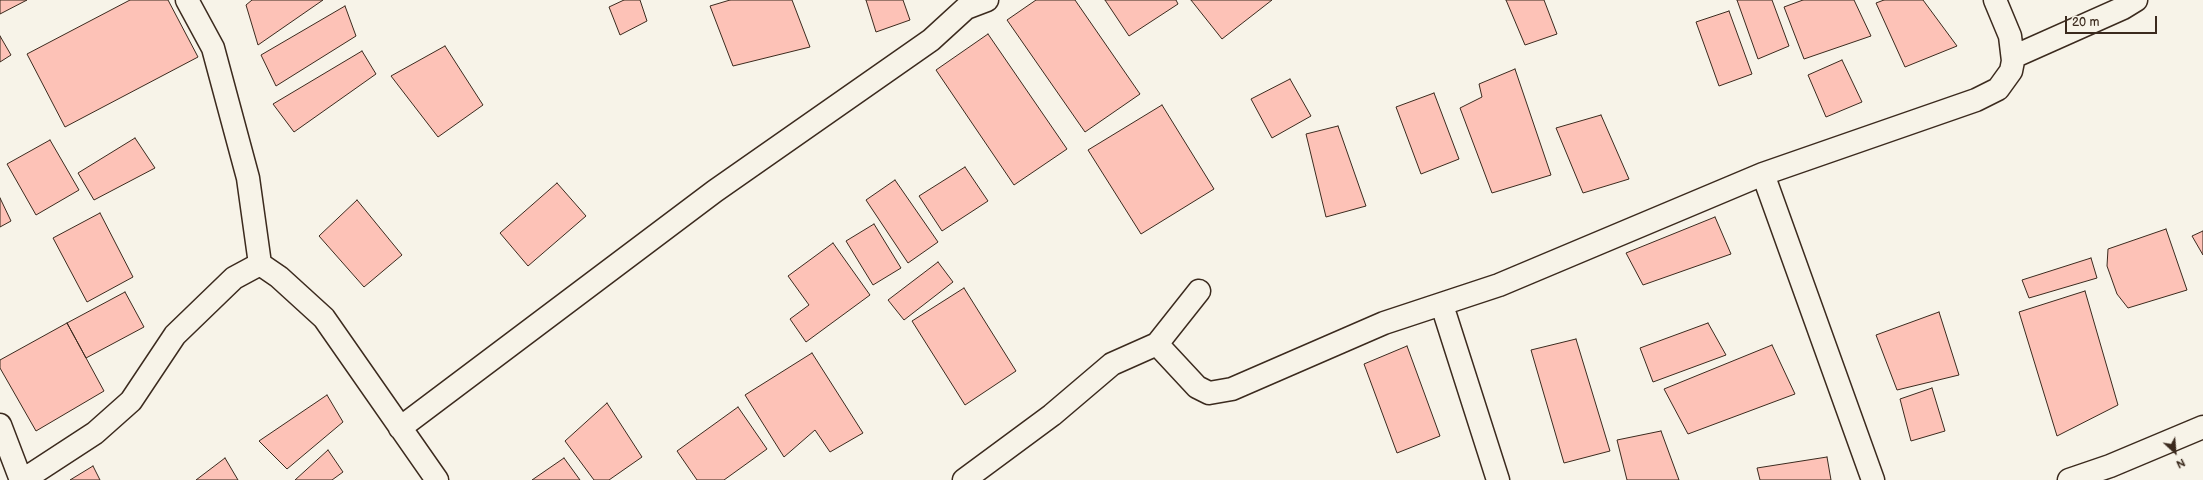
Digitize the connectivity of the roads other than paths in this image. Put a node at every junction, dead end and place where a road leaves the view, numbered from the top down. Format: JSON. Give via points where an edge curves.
{"nodes":[{"id":1,"x":187,"y":0,"type":"edge"},
{"id":2,"x":986,"y":0,"type":"edge"},
{"id":3,"x":1995,"y":0,"type":"edge"},
{"id":4,"x":2136,"y":0,"type":"edge"},
{"id":5,"x":967,"y":4,"type":"edge"},
{"id":6,"x":2013,"y":57,"type":"junction"},
{"id":7,"x":1763,"y":174,"type":"junction"},
{"id":8,"x":260,"y":264,"type":"junction"},
{"id":9,"x":1199,"y":291,"type":"dead end"},
{"id":10,"x":1442,"y":305,"type":"junction"},
{"id":11,"x":1157,"y":344,"type":"junction"},
{"id":12,"x":0,"y":425,"type":"edge"},
{"id":13,"x":2203,"y":427,"type":"edge"},
{"id":14,"x":400,"y":428,"type":"junction"},
{"id":15,"x":22,"y":480,"type":"edge"},
{"id":16,"x":438,"y":480,"type":"edge"},
{"id":17,"x":964,"y":480,"type":"edge"},
{"id":18,"x":1498,"y":480,"type":"edge"},
{"id":19,"x":1873,"y":480,"type":"edge"},
{"id":20,"x":2069,"y":480,"type":"edge"}],
"edges":[{"from":1,"to":8,"type":"street","via":[[213,48],[248,178]]},
{"from":2,"to":5,"type":"street","via":[[982,3]]},
{"from":3,"to":6,"type":"street","via":[[2010,36]]},
{"from":4,"to":6,"type":"street"},
{"from":5,"to":14,"type":"street","via":[[931,40],[715,192]]},
{"from":6,"to":7,"type":"street","via":[[2011,71],[2005,81],[1998,89],[1976,100]]},
{"from":7,"to":10,"type":"street","via":[[1506,283]]},
{"from":7,"to":19,"type":"street"},
{"from":8,"to":14,"type":"street","via":[[279,277],[324,318]]},
{"from":8,"to":15,"type":"street","via":[[234,278],[175,335],[131,401],[95,433]]},
{"from":9,"to":11,"type":"street"},
{"from":10,"to":11,"type":"street","via":[[1384,323],[1232,389],[1209,393],[1197,387]]},
{"from":10,"to":18,"type":"street"},
{"from":11,"to":17,"type":"street","via":[[1112,364],[1052,415]]},
{"from":12,"to":15,"type":"street"},
{"from":13,"to":20,"type":"street","via":[[2110,466]]},
{"from":14,"to":16,"type":"street"}]}
